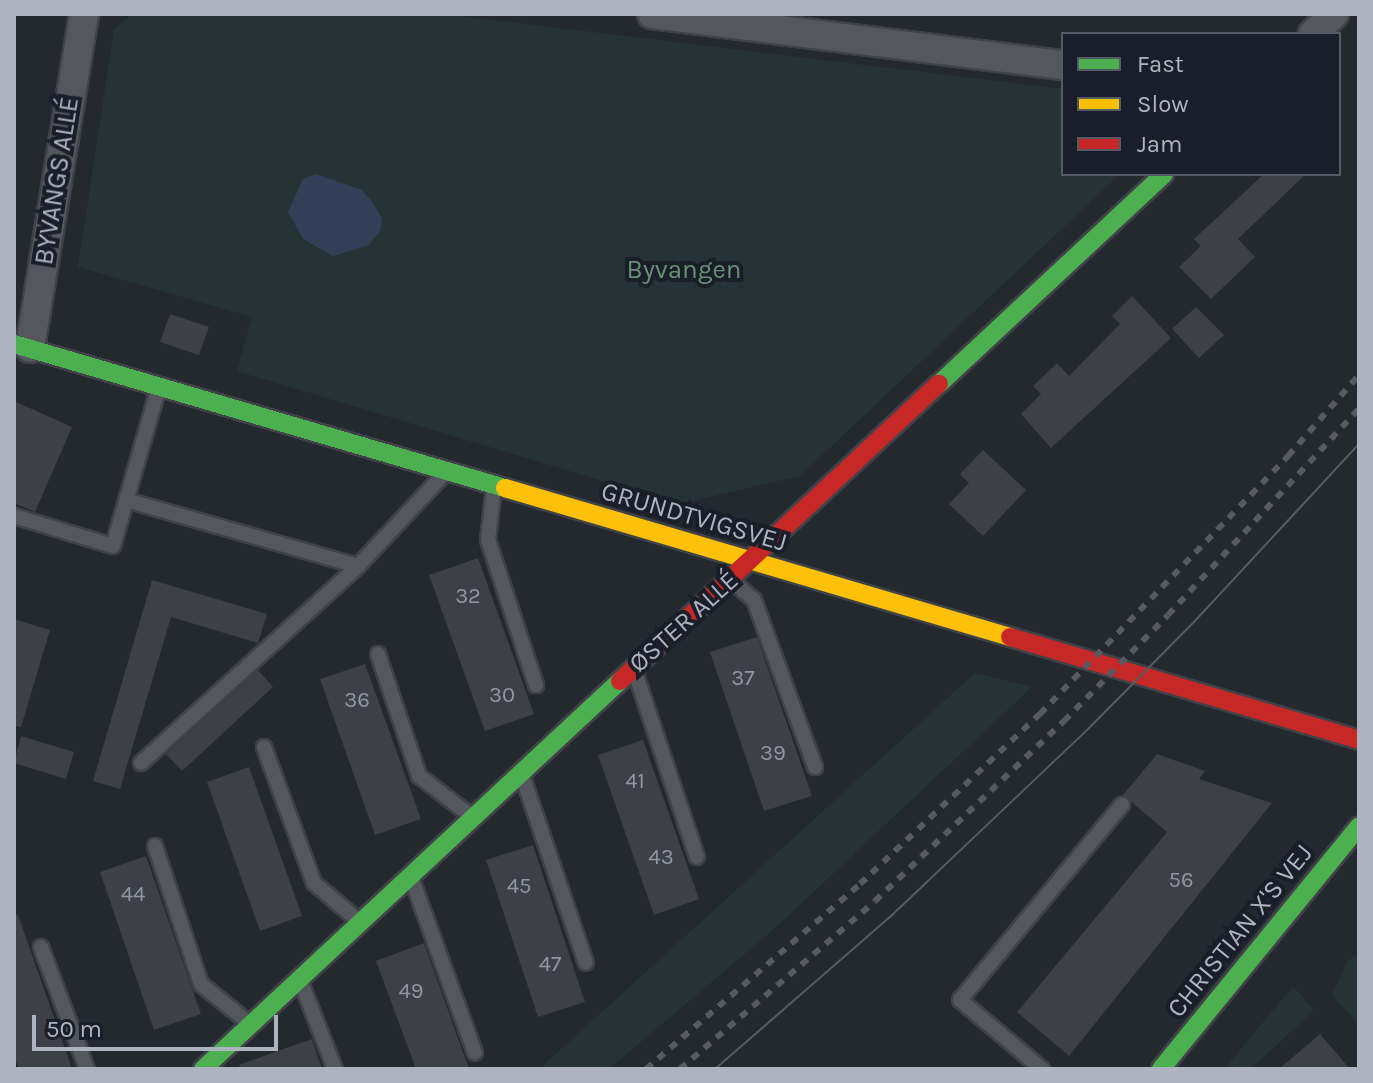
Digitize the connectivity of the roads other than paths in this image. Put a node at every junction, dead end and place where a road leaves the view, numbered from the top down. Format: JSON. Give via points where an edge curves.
{"nodes":[{"id":1,"x":84,"y":14,"type":"edge"},
{"id":2,"x":652,"y":14,"type":"edge"},
{"id":3,"x":1334,"y":14,"type":"edge"},
{"id":4,"x":1315,"y":32,"type":"edge"},
{"id":5,"x":1061,"y":65,"type":"edge"},
{"id":6,"x":1162,"y":176,"type":"edge"},
{"id":7,"x":22,"y":346,"type":"edge"},
{"id":8,"x":159,"y":387,"type":"junction"},
{"id":9,"x":446,"y":471,"type":"junction"},
{"id":10,"x":494,"y":485,"type":"junction"},
{"id":11,"x":126,"y":500,"type":"junction"},
{"id":12,"x":14,"y":516,"type":"edge"},
{"id":13,"x":752,"y":561,"type":"junction"},
{"id":14,"x":358,"y":566,"type":"junction"},
{"id":15,"x":731,"y":580,"type":"junction"},
{"id":16,"x":378,"y":654,"type":"dead end"},
{"id":17,"x":634,"y":668,"type":"junction"},
{"id":18,"x":536,"y":685,"type":"dead end"},
{"id":19,"x":1359,"y":740,"type":"edge"},
{"id":20,"x":264,"y":747,"type":"dead end"},
{"id":21,"x":141,"y":763,"type":"dead end"},
{"id":22,"x":815,"y":767,"type":"dead end"},
{"id":23,"x":521,"y":771,"type":"junction"},
{"id":24,"x":1122,"y":805,"type":"dead end"},
{"id":25,"x":471,"y":816,"type":"junction"},
{"id":26,"x":1359,"y":826,"type":"edge"},
{"id":27,"x":155,"y":846,"type":"dead end"},
{"id":28,"x":697,"y":857,"type":"dead end"},
{"id":29,"x":410,"y":874,"type":"junction"},
{"id":30,"x":360,"y":922,"type":"junction"},
{"id":31,"x":41,"y":947,"type":"dead end"},
{"id":32,"x":586,"y":963,"type":"dead end"},
{"id":33,"x":300,"y":979,"type":"junction"},
{"id":34,"x":251,"y":1025,"type":"junction"},
{"id":35,"x":475,"y":1053,"type":"dead end"},
{"id":36,"x":87,"y":1069,"type":"edge"},
{"id":37,"x":203,"y":1069,"type":"edge"},
{"id":38,"x":335,"y":1069,"type":"edge"},
{"id":39,"x":1042,"y":1069,"type":"edge"},
{"id":40,"x":1161,"y":1069,"type":"edge"}],
"edges":[{"from":1,"to":7,"type":"street","name":"BYVANGS ALLÉ"},
{"from":2,"to":5,"type":"street"},
{"from":3,"to":4,"type":"street"},
{"from":6,"to":13,"type":"street","name":"ØSTER ALLÉ"},
{"from":7,"to":8,"type":"street","name":"GRUNDTVIGSVEJ"},
{"from":8,"to":9,"type":"street","name":"GRUNDTVIGSVEJ"},
{"from":8,"to":11,"type":"lane"},
{"from":9,"to":10,"type":"street","name":"GRUNDTVIGSVEJ"},
{"from":9,"to":14,"type":"lane"},
{"from":10,"to":13,"type":"street","name":"GRUNDTVIGSVEJ"},
{"from":10,"to":18,"type":"lane","via":[[488,540]]},
{"from":11,"to":12,"type":"lane","via":[[113,546]]},
{"from":11,"to":14,"type":"lane"},
{"from":13,"to":15,"type":"street","name":"ØSTER ALLÉ"},
{"from":13,"to":19,"type":"street","name":"GRUNDTVIGSVEJ"},
{"from":14,"to":21,"type":"lane"},
{"from":15,"to":17,"type":"street","name":"ØSTER ALLÉ"},
{"from":15,"to":22,"type":"lane","via":[[754,600]]},
{"from":16,"to":25,"type":"lane","via":[[419,776]]},
{"from":17,"to":23,"type":"street","name":"ØSTER ALLÉ"},
{"from":17,"to":28,"type":"lane"},
{"from":20,"to":30,"type":"lane","via":[[314,883]]},
{"from":23,"to":25,"type":"street","name":"ØSTER ALLÉ"},
{"from":23,"to":32,"type":"lane"},
{"from":24,"to":39,"type":"lane","via":[[960,1000]]},
{"from":25,"to":29,"type":"street","name":"ØSTER ALLÉ"},
{"from":26,"to":40,"type":"street","name":"CHRISTIAN X'S VEJ"},
{"from":27,"to":34,"type":"lane","via":[[201,984]]},
{"from":29,"to":30,"type":"street","name":"ØSTER ALLÉ"},
{"from":29,"to":35,"type":"lane"},
{"from":30,"to":33,"type":"street","name":"ØSTER ALLÉ"},
{"from":31,"to":36,"type":"lane"},
{"from":33,"to":34,"type":"street","name":"ØSTER ALLÉ"},
{"from":33,"to":38,"type":"lane"},
{"from":34,"to":37,"type":"street","name":"ØSTER ALLÉ"}]}
